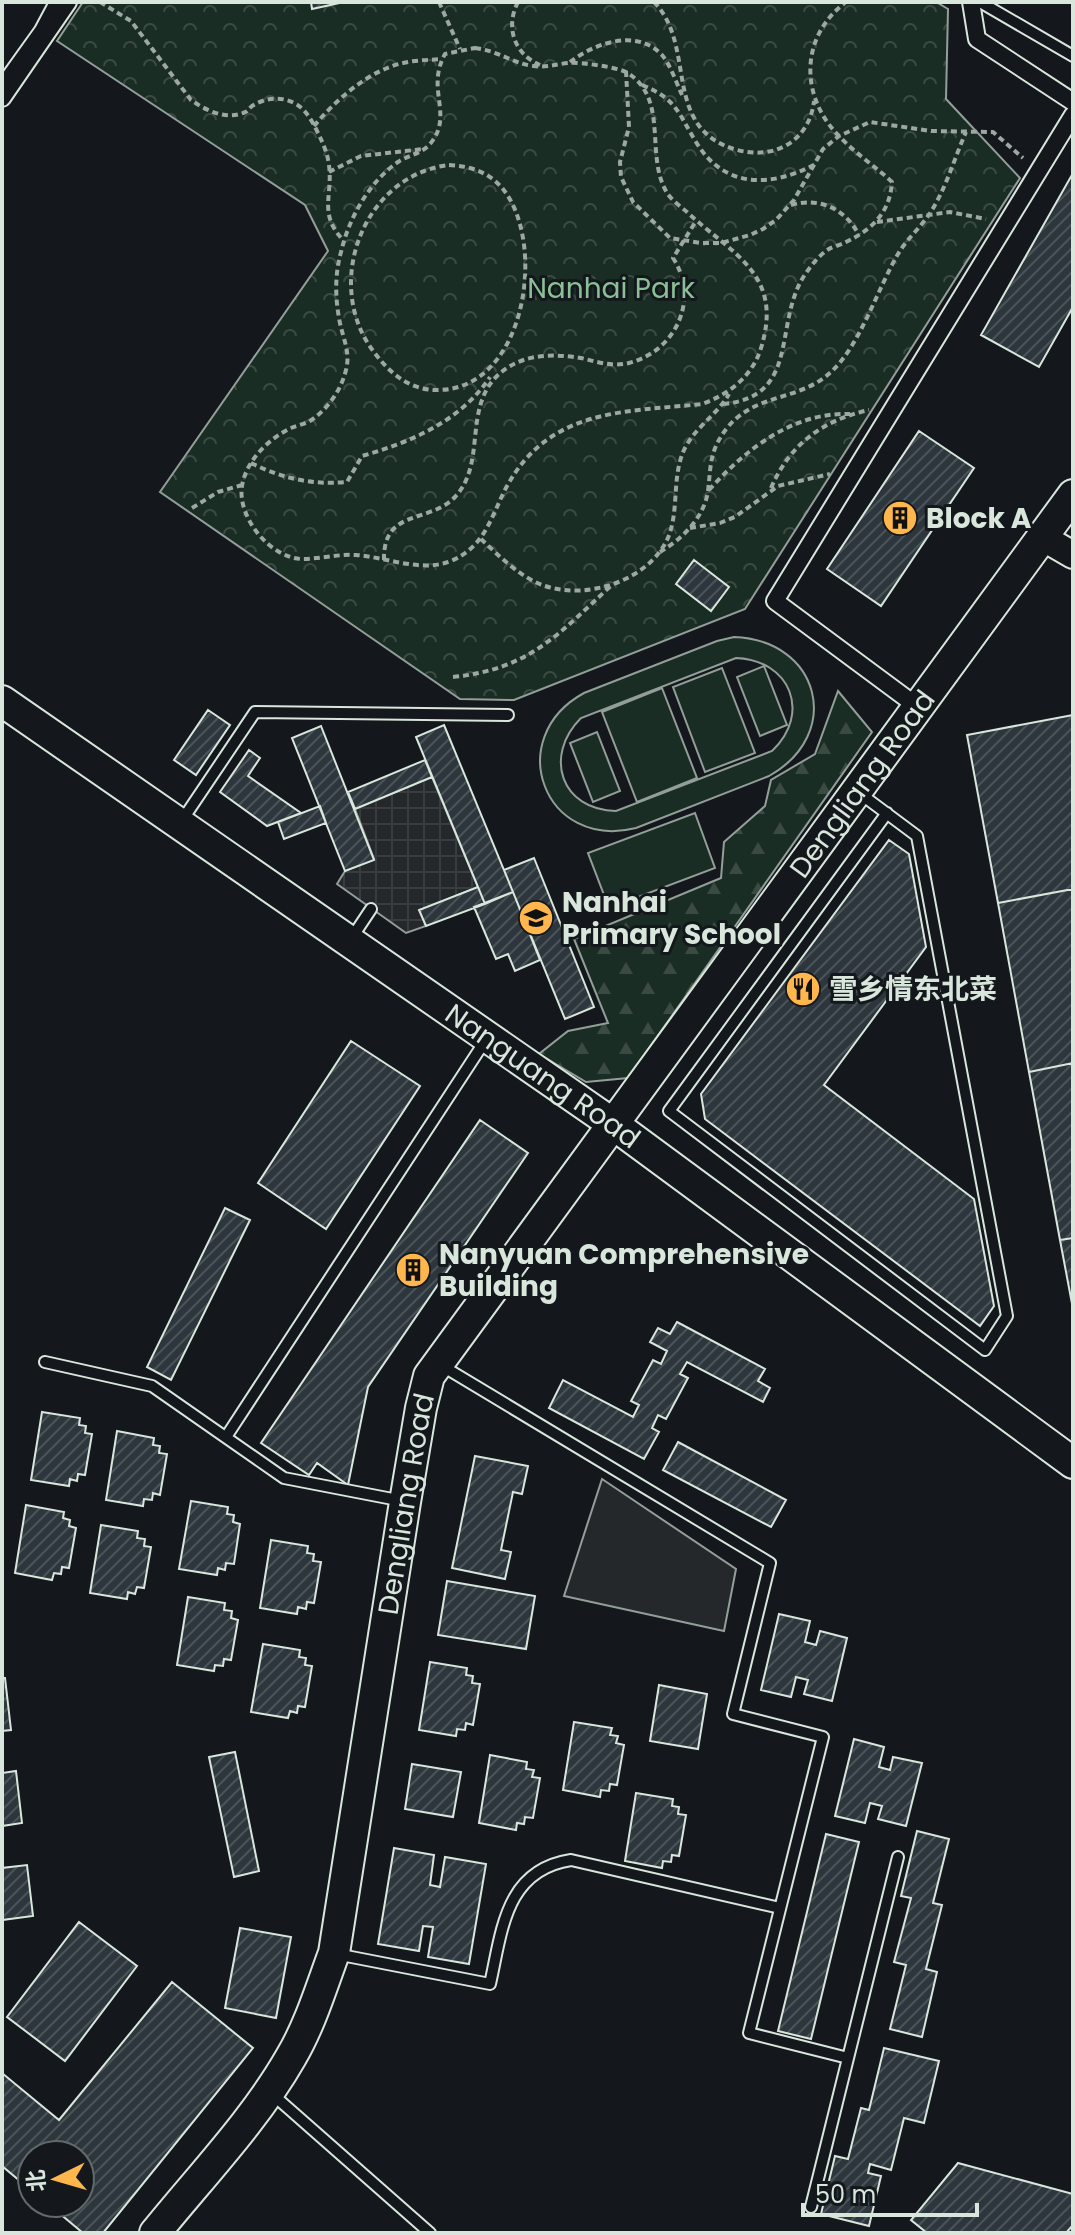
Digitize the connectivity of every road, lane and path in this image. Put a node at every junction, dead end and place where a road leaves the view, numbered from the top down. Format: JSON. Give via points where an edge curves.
{"nodes":[{"id":1,"x":55,"y":2,"type":"edge"},
{"id":2,"x":68,"y":2,"type":"edge"},
{"id":3,"x":100,"y":2,"type":"edge"},
{"id":4,"x":439,"y":2,"type":"edge"},
{"id":5,"x":518,"y":2,"type":"edge"},
{"id":6,"x":654,"y":2,"type":"edge"},
{"id":7,"x":846,"y":2,"type":"edge"},
{"id":8,"x":971,"y":2,"type":"edge"},
{"id":9,"x":980,"y":2,"type":"edge"},
{"id":10,"x":460,"y":49,"type":"junction"},
{"id":11,"x":1073,"y":56,"type":"edge"},
{"id":12,"x":442,"y":59,"type":"junction"},
{"id":13,"x":570,"y":62,"type":"junction"},
{"id":14,"x":546,"y":67,"type":"junction"},
{"id":15,"x":626,"y":71,"type":"junction"},
{"id":16,"x":2,"y":83,"type":"edge"},
{"id":17,"x":639,"y":84,"type":"junction"},
{"id":18,"x":2,"y":98,"type":"edge"},
{"id":19,"x":814,"y":99,"type":"junction"},
{"id":20,"x":685,"y":100,"type":"junction"},
{"id":21,"x":1073,"y":102,"type":"edge"},
{"id":22,"x":1073,"y":115,"type":"edge"},
{"id":23,"x":314,"y":126,"type":"junction"},
{"id":24,"x":966,"y":132,"type":"junction"},
{"id":25,"x":839,"y":136,"type":"junction"},
{"id":26,"x":425,"y":149,"type":"junction"},
{"id":27,"x":817,"y":164,"type":"junction"},
{"id":28,"x":1038,"y":171,"type":"junction"},
{"id":29,"x":329,"y":172,"type":"junction"},
{"id":30,"x":789,"y":205,"type":"junction"},
{"id":31,"x":930,"y":213,"type":"junction"},
{"id":32,"x":696,"y":221,"type":"junction"},
{"id":33,"x":874,"y":222,"type":"junction"},
{"id":34,"x":1004,"y":227,"type":"junction"},
{"id":35,"x":859,"y":235,"type":"junction"},
{"id":36,"x":684,"y":240,"type":"junction"},
{"id":37,"x":344,"y":241,"type":"junction"},
{"id":38,"x":721,"y":243,"type":"junction"},
{"id":39,"x":490,"y":377,"type":"junction"},
{"id":40,"x":731,"y":390,"type":"junction"},
{"id":41,"x":723,"y":404,"type":"junction"},
{"id":42,"x":895,"y":405,"type":"junction"},
{"id":43,"x":850,"y":414,"type":"junction"},
{"id":44,"x":251,"y":463,"type":"junction"},
{"id":45,"x":855,"y":469,"type":"junction"},
{"id":46,"x":242,"y":485,"type":"junction"},
{"id":47,"x":770,"y":489,"type":"junction"},
{"id":48,"x":708,"y":491,"type":"junction"},
{"id":49,"x":1073,"y":495,"type":"edge"},
{"id":50,"x":192,"y":508,"type":"dead end"},
{"id":51,"x":690,"y":528,"type":"junction"},
{"id":52,"x":1042,"y":537,"type":"junction"},
{"id":53,"x":481,"y":539,"type":"junction"},
{"id":54,"x":660,"y":552,"type":"junction"},
{"id":55,"x":1073,"y":555,"type":"edge"},
{"id":56,"x":384,"y":560,"type":"junction"},
{"id":57,"x":615,"y":582,"type":"junction"},
{"id":58,"x":453,"y":677,"type":"dead end"},
{"id":59,"x":2,"y":701,"type":"edge"},
{"id":60,"x":918,"y":707,"type":"junction"},
{"id":61,"x":508,"y":715,"type":"dead end"},
{"id":62,"x":856,"y":791,"type":"junction"},
{"id":63,"x":887,"y":813,"type":"junction"},
{"id":64,"x":180,"y":824,"type":"junction"},
{"id":65,"x":371,"y":909,"type":"dead end"},
{"id":66,"x":350,"y":941,"type":"junction"},
{"id":67,"x":488,"y":1037,"type":"junction"},
{"id":68,"x":613,"y":1124,"type":"junction"},
{"id":69,"x":45,"y":1362,"type":"dead end"},
{"id":70,"x":437,"y":1363,"type":"junction"},
{"id":71,"x":226,"y":1437,"type":"junction"},
{"id":72,"x":1073,"y":1463,"type":"edge"},
{"id":73,"x":405,"y":1502,"type":"junction"},
{"id":74,"x":898,"y":1857,"type":"dead end"},
{"id":75,"x":780,"y":1908,"type":"junction"},
{"id":76,"x":334,"y":1953,"type":"junction"},
{"id":77,"x":848,"y":2058,"type":"junction"},
{"id":78,"x":269,"y":2092,"type":"junction"},
{"id":79,"x":811,"y":2207,"type":"dead end"},
{"id":80,"x":155,"y":2233,"type":"edge"},
{"id":81,"x":430,"y":2233,"type":"edge"}],
"edges":[{"from":1,"to":16,"type":"lane"},
{"from":2,"to":18,"type":"street"},
{"from":3,"to":23,"type":"path","via":[[131,21],[202,108],[245,113],[262,101],[284,99],[302,109]]},
{"from":4,"to":10,"type":"path"},
{"from":5,"to":14,"type":"path","via":[[513,36],[525,56]]},
{"from":6,"to":20,"type":"path","via":[[675,37]]},
{"from":7,"to":19,"type":"path","via":[[831,14],[815,40],[809,69]]},
{"from":8,"to":21,"type":"street","via":[[977,39]]},
{"from":9,"to":11,"type":"lane"},
{"from":10,"to":12,"type":"path"},
{"from":10,"to":14,"type":"path","via":[[491,50],[519,63]]},
{"from":12,"to":23,"type":"path","via":[[402,63],[381,72],[344,96]]},
{"from":12,"to":26,"type":"path","via":[[436,88],[441,120]]},
{"from":13,"to":14,"type":"path"},
{"from":13,"to":15,"type":"path"},
{"from":13,"to":20,"type":"path","via":[[606,43],[646,44],[666,61]]},
{"from":15,"to":17,"type":"path"},
{"from":15,"to":36,"type":"path","via":[[629,127],[621,177],[643,213],[670,238]]},
{"from":17,"to":27,"type":"path","via":[[673,105],[704,153],[726,171],[763,182]]},
{"from":17,"to":32,"type":"path","via":[[653,111],[665,191]]},
{"from":19,"to":20,"type":"path","via":[[809,120],[795,139],[761,153],[719,142],[698,124]]},
{"from":19,"to":25,"type":"path"},
{"from":22,"to":28,"type":"street"},
{"from":23,"to":29,"type":"path"},
{"from":24,"to":25,"type":"path","via":[[870,122]]},
{"from":24,"to":28,"type":"path","via":[[993,132]]},
{"from":24,"to":31,"type":"path"},
{"from":25,"to":27,"type":"path","via":[[823,149]]},
{"from":25,"to":33,"type":"path","via":[[892,182],[891,200]]},
{"from":26,"to":29,"type":"path","via":[[361,156]]},
{"from":26,"to":37,"type":"path","via":[[401,160],[371,189]]},
{"from":27,"to":30,"type":"path"},
{"from":28,"to":34,"type":"street"},
{"from":29,"to":37,"type":"path","via":[[327,212]]},
{"from":30,"to":35,"type":"path","via":[[825,204],[844,215]]},
{"from":30,"to":38,"type":"path","via":[[763,229]]},
{"from":31,"to":33,"type":"path"},
{"from":31,"to":34,"type":"path","via":[[970,214]]},
{"from":31,"to":48,"type":"path","via":[[899,251],[833,371],[804,390],[756,404],[728,426],[709,465]]},
{"from":32,"to":36,"type":"path"},
{"from":32,"to":38,"type":"path"},
{"from":33,"to":35,"type":"path"},
{"from":34,"to":42,"type":"street"},
{"from":35,"to":41,"type":"path","via":[[829,249],[805,274],[790,307],[783,357],[773,379],[745,400]]},
{"from":36,"to":38,"type":"path"},
{"from":36,"to":39,"type":"path","via":[[673,258],[686,283],[685,307],[656,350],[614,365],[565,356],[534,357]]},
{"from":37,"to":44,"type":"path","via":[[336,286],[349,351],[342,382],[319,414],[281,433]]},
{"from":38,"to":40,"type":"path","via":[[757,276],[767,312],[760,352]]},
{"from":39,"to":39,"type":"path","via":[[509,343],[521,304],[524,263],[517,222],[504,191],[487,175],[463,166],[436,166],[393,190],[369,218],[351,270],[353,309],[369,346],[407,383],[444,390]]},
{"from":39,"to":44,"type":"path","via":[[437,427],[362,456],[347,482],[303,482]]},
{"from":39,"to":56,"type":"path","via":[[476,414],[468,477],[461,490],[440,508],[397,525]]},
{"from":40,"to":41,"type":"path"},
{"from":40,"to":53,"type":"path","via":[[702,404],[596,415],[562,430],[519,468]]},
{"from":41,"to":54,"type":"path","via":[[704,420],[685,449],[675,482],[672,527]]},
{"from":42,"to":43,"type":"path"},
{"from":42,"to":45,"type":"street"},
{"from":43,"to":47,"type":"path","via":[[821,427],[796,447]]},
{"from":43,"to":48,"type":"path","via":[[821,415],[774,434],[741,457]]},
{"from":44,"to":46,"type":"path"},
{"from":45,"to":47,"type":"path"},
{"from":45,"to":60,"type":"street","via":[[775,601]]},
{"from":46,"to":50,"type":"path"},
{"from":46,"to":56,"type":"path","via":[[248,517],[279,551],[301,559],[346,555]]},
{"from":47,"to":51,"type":"path","via":[[735,517]]},
{"from":48,"to":51,"type":"path"},
{"from":49,"to":52,"type":"main road","name":"Dengliang Road"},
{"from":51,"to":54,"type":"path"},
{"from":52,"to":55,"type":"street"},
{"from":52,"to":60,"type":"main road","name":"Dengliang Road"},
{"from":53,"to":56,"type":"path","via":[[437,565]]},
{"from":53,"to":57,"type":"path","via":[[543,586],[585,590]]},
{"from":54,"to":57,"type":"path","via":[[651,563]]},
{"from":57,"to":58,"type":"path","via":[[533,653],[496,670]]},
{"from":59,"to":64,"type":"main road","name":"Nanguang Road"},
{"from":60,"to":62,"type":"main road","name":"Dengliang Road"},
{"from":61,"to":64,"type":"lane","via":[[255,712]]},
{"from":62,"to":63,"type":"lane"},
{"from":62,"to":68,"type":"main road","name":"Dengliang Road"},
{"from":63,"to":63,"type":"lane","via":[[917,836],[1007,1316],[985,1350],[669,1111]]},
{"from":64,"to":66,"type":"main road","name":"Nanguang Road"},
{"from":65,"to":66,"type":"lane"},
{"from":66,"to":67,"type":"main road","name":"Nanguang Road"},
{"from":67,"to":68,"type":"main road","name":"Nanguang Road"},
{"from":67,"to":71,"type":"lane"},
{"from":68,"to":70,"type":"main road","name":"Dengliang Road"},
{"from":68,"to":72,"type":"main road","name":"Nanguang Road"},
{"from":69,"to":71,"type":"lane","via":[[152,1386]]},
{"from":70,"to":73,"type":"main road","name":"Dengliang Road","via":[[424,1391]]},
{"from":70,"to":75,"type":"lane","via":[[770,1563],[733,1714],[823,1737]]},
{"from":71,"to":73,"type":"lane","via":[[284,1478]]},
{"from":73,"to":76,"type":"main road","name":"Dengliang Road"},
{"from":74,"to":77,"type":"lane"},
{"from":75,"to":76,"type":"lane","via":[[571,1860],[554,1862],[517,1891],[490,1984]]},
{"from":75,"to":77,"type":"lane","via":[[749,2033]]},
{"from":76,"to":78,"type":"main road","name":"Dengliang Road","via":[[293,2054]]},
{"from":77,"to":79,"type":"lane"},
{"from":78,"to":80,"type":"main road","name":"Dengliang Road"},
{"from":78,"to":81,"type":"lane"}]}
